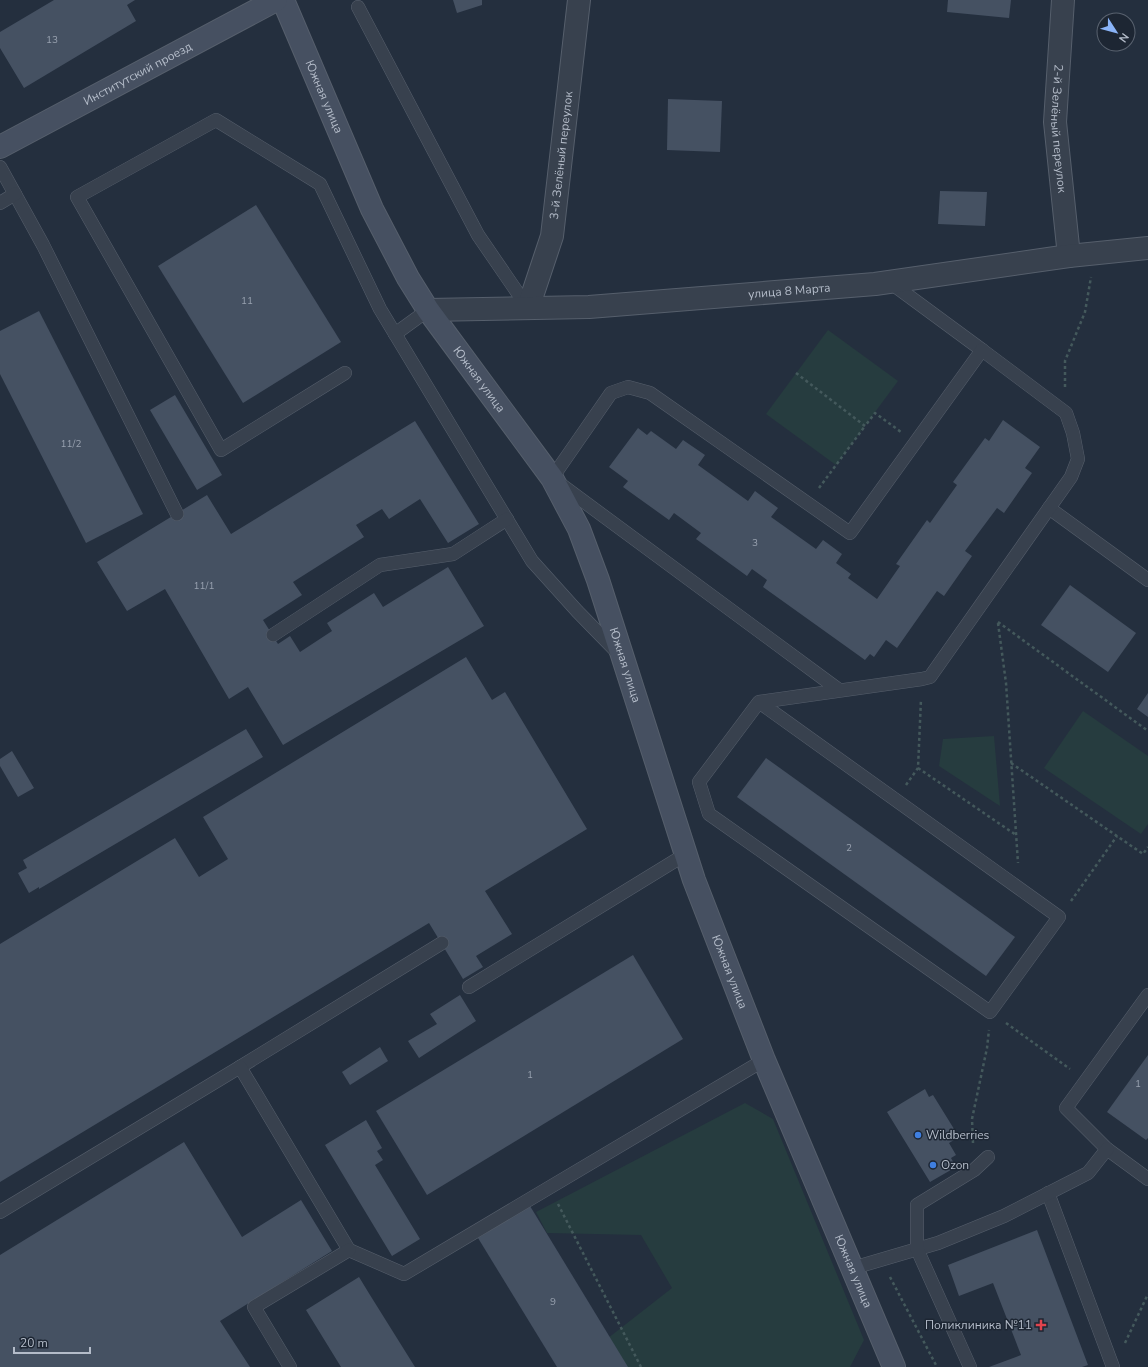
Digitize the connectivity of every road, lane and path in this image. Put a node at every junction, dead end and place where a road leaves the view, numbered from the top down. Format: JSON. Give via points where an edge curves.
{"nodes":[{"id":1,"x":276,"y":0,"type":"edge"},
{"id":2,"x":283,"y":0,"type":"edge"},
{"id":3,"x":579,"y":0,"type":"edge"},
{"id":4,"x":1063,"y":0,"type":"edge"},
{"id":5,"x":358,"y":7,"type":"dead end"},
{"id":6,"x":0,"y":146,"type":"edge"},
{"id":7,"x":0,"y":167,"type":"edge"},
{"id":8,"x":15,"y":194,"type":"junction"},
{"id":9,"x":0,"y":203,"type":"edge"},
{"id":10,"x":1148,"y":248,"type":"edge"},
{"id":11,"x":1094,"y":255,"type":"junction"},
{"id":12,"x":1069,"y":256,"type":"junction"},
{"id":13,"x":891,"y":283,"type":"junction"},
{"id":14,"x":528,"y":308,"type":"junction"},
{"id":15,"x":428,"y":310,"type":"junction"},
{"id":16,"x":395,"y":334,"type":"junction"},
{"id":17,"x":982,"y":350,"type":"junction"},
{"id":18,"x":345,"y":373,"type":"dead end"},
{"id":19,"x":796,"y":373,"type":"dead end"},
{"id":20,"x":1066,"y":413,"type":"junction"},
{"id":21,"x":865,"y":426,"type":"junction"},
{"id":22,"x":916,"y":442,"type":"junction"},
{"id":23,"x":552,"y":478,"type":"junction"},
{"id":24,"x":808,"y":504,"type":"junction"},
{"id":25,"x":1049,"y":508,"type":"junction"},
{"id":26,"x":177,"y":514,"type":"dead end"},
{"id":27,"x":507,"y":519,"type":"junction"},
{"id":28,"x":1148,"y":580,"type":"edge"},
{"id":29,"x":979,"y":609,"type":"junction"},
{"id":30,"x":998,"y":623,"type":"junction"},
{"id":31,"x":273,"y":635,"type":"dead end"},
{"id":32,"x":623,"y":658,"type":"junction"},
{"id":33,"x":922,"y":679,"type":"junction"},
{"id":34,"x":839,"y":690,"type":"junction"},
{"id":35,"x":759,"y":702,"type":"junction"},
{"id":36,"x":1148,"y":731,"type":"edge"},
{"id":37,"x":1011,"y":763,"type":"junction"},
{"id":38,"x":918,"y":768,"type":"junction"},
{"id":39,"x":896,"y":800,"type":"junction"},
{"id":40,"x":1016,"y":835,"type":"junction"},
{"id":41,"x":1117,"y":836,"type":"junction"},
{"id":42,"x":1148,"y":847,"type":"edge"},
{"id":43,"x":686,"y":854,"type":"junction"},
{"id":44,"x":1021,"y":889,"type":"junction"},
{"id":45,"x":1059,"y":917,"type":"junction"},
{"id":46,"x":442,"y":943,"type":"dead end"},
{"id":47,"x":469,"y":987,"type":"dead end"},
{"id":48,"x":1148,"y":995,"type":"edge"},
{"id":49,"x":990,"y":1012,"type":"junction"},
{"id":50,"x":764,"y":1060,"type":"junction"},
{"id":51,"x":240,"y":1067,"type":"junction"},
{"id":52,"x":1086,"y":1080,"type":"junction"},
{"id":53,"x":1107,"y":1149,"type":"junction"},
{"id":54,"x":988,"y":1158,"type":"dead end"},
{"id":55,"x":974,"y":1170,"type":"junction"},
{"id":56,"x":1148,"y":1179,"type":"edge"},
{"id":57,"x":550,"y":1188,"type":"junction"},
{"id":58,"x":1048,"y":1193,"type":"junction"},
{"id":59,"x":0,"y":1212,"type":"edge"},
{"id":60,"x":917,"y":1249,"type":"junction"},
{"id":61,"x":349,"y":1250,"type":"junction"},
{"id":62,"x":881,"y":1260,"type":"junction"},
{"id":63,"x":853,"y":1268,"type":"junction"},
{"id":64,"x":1148,"y":1294,"type":"edge"},
{"id":65,"x":1124,"y":1346,"type":"dead end"},
{"id":66,"x":290,"y":1367,"type":"edge"},
{"id":67,"x":641,"y":1367,"type":"edge"},
{"id":68,"x":894,"y":1367,"type":"edge"},
{"id":69,"x":937,"y":1367,"type":"edge"},
{"id":70,"x":970,"y":1367,"type":"edge"},
{"id":71,"x":1113,"y":1367,"type":"edge"}],
"edges":[{"from":1,"to":6,"type":"street","name":"Институтский проезд"},
{"from":2,"to":15,"type":"street","name":"Южная улица","via":[[372,209]]},
{"from":3,"to":14,"type":"street","name":"3-й Зелёный переулок","via":[[552,236]]},
{"from":4,"to":12,"type":"street","name":"2-й Зелёный переулок","via":[[1055,122]]},
{"from":5,"to":14,"type":"lane","via":[[478,235]]},
{"from":7,"to":8,"type":"lane"},
{"from":8,"to":9,"type":"lane"},
{"from":8,"to":26,"type":"lane","via":[[43,244]]},
{"from":10,"to":11,"type":"street","name":"улица 8 Марта"},
{"from":11,"to":12,"type":"street","name":"улица 8 Марта"},
{"from":11,"to":20,"type":"path","via":[[1085,312],[1065,361]]},
{"from":12,"to":13,"type":"street","name":"улица 8 Марта"},
{"from":13,"to":14,"type":"street","name":"улица 8 Марта","via":[[589,307]]},
{"from":13,"to":17,"type":"lane"},
{"from":14,"to":15,"type":"street","name":"улица 8 Марта"},
{"from":15,"to":16,"type":"lane"},
{"from":15,"to":23,"type":"street","name":"Южная улица"},
{"from":16,"to":18,"type":"lane","via":[[380,309],[320,184],[216,120],[76,197],[221,450]]},
{"from":16,"to":27,"type":"lane"},
{"from":17,"to":20,"type":"lane"},
{"from":17,"to":22,"type":"lane"},
{"from":19,"to":21,"type":"path"},
{"from":20,"to":25,"type":"lane","via":[[1078,458],[1071,477]]},
{"from":21,"to":22,"type":"path","via":[[875,413]]},
{"from":21,"to":24,"type":"path"},
{"from":22,"to":24,"type":"lane","via":[[850,533]]},
{"from":23,"to":24,"type":"lane","via":[[611,393],[628,387],[650,393]]},
{"from":23,"to":32,"type":"street","name":"Южная улица","via":[[579,530]]},
{"from":23,"to":34,"type":"lane"},
{"from":25,"to":28,"type":"lane"},
{"from":25,"to":29,"type":"lane"},
{"from":27,"to":31,"type":"lane","via":[[453,554],[380,565]]},
{"from":27,"to":32,"type":"lane","via":[[532,561]]},
{"from":29,"to":30,"type":"path"},
{"from":29,"to":33,"type":"lane","via":[[930,677]]},
{"from":30,"to":36,"type":"path"},
{"from":30,"to":37,"type":"path","via":[[1006,683]]},
{"from":32,"to":43,"type":"street","name":"Южная улица"},
{"from":33,"to":34,"type":"lane"},
{"from":33,"to":38,"type":"path"},
{"from":34,"to":35,"type":"lane"},
{"from":35,"to":39,"type":"lane"},
{"from":35,"to":49,"type":"lane","via":[[699,782],[709,814]]},
{"from":37,"to":40,"type":"path"},
{"from":37,"to":41,"type":"path"},
{"from":38,"to":39,"type":"path"},
{"from":38,"to":40,"type":"path"},
{"from":39,"to":44,"type":"lane"},
{"from":40,"to":44,"type":"path"},
{"from":41,"to":42,"type":"path","via":[[1143,854]]},
{"from":41,"to":45,"type":"path"},
{"from":43,"to":47,"type":"lane"},
{"from":43,"to":50,"type":"street","name":"Южная улица"},
{"from":44,"to":45,"type":"lane"},
{"from":45,"to":49,"type":"lane"},
{"from":46,"to":51,"type":"lane"},
{"from":48,"to":52,"type":"lane"},
{"from":49,"to":52,"type":"path"},
{"from":49,"to":55,"type":"path","via":[[987,1048],[972,1119]]},
{"from":50,"to":57,"type":"lane"},
{"from":50,"to":63,"type":"street","name":"Южная улица"},
{"from":51,"to":59,"type":"lane"},
{"from":51,"to":61,"type":"lane"},
{"from":52,"to":53,"type":"lane","via":[[1066,1108]]},
{"from":53,"to":56,"type":"lane"},
{"from":53,"to":58,"type":"lane","via":[[1088,1172]]},
{"from":54,"to":55,"type":"lane"},
{"from":55,"to":60,"type":"lane","via":[[917,1204]]},
{"from":57,"to":61,"type":"lane","via":[[404,1274]]},
{"from":57,"to":67,"type":"path"},
{"from":58,"to":60,"type":"lane","via":[[989,1222]]},
{"from":58,"to":71,"type":"lane"},
{"from":60,"to":62,"type":"lane"},
{"from":60,"to":70,"type":"lane"},
{"from":61,"to":66,"type":"lane","via":[[254,1307]]},
{"from":62,"to":63,"type":"lane"},
{"from":62,"to":69,"type":"path"},
{"from":63,"to":68,"type":"street","name":"Южная улица"},
{"from":64,"to":65,"type":"path"}]}
